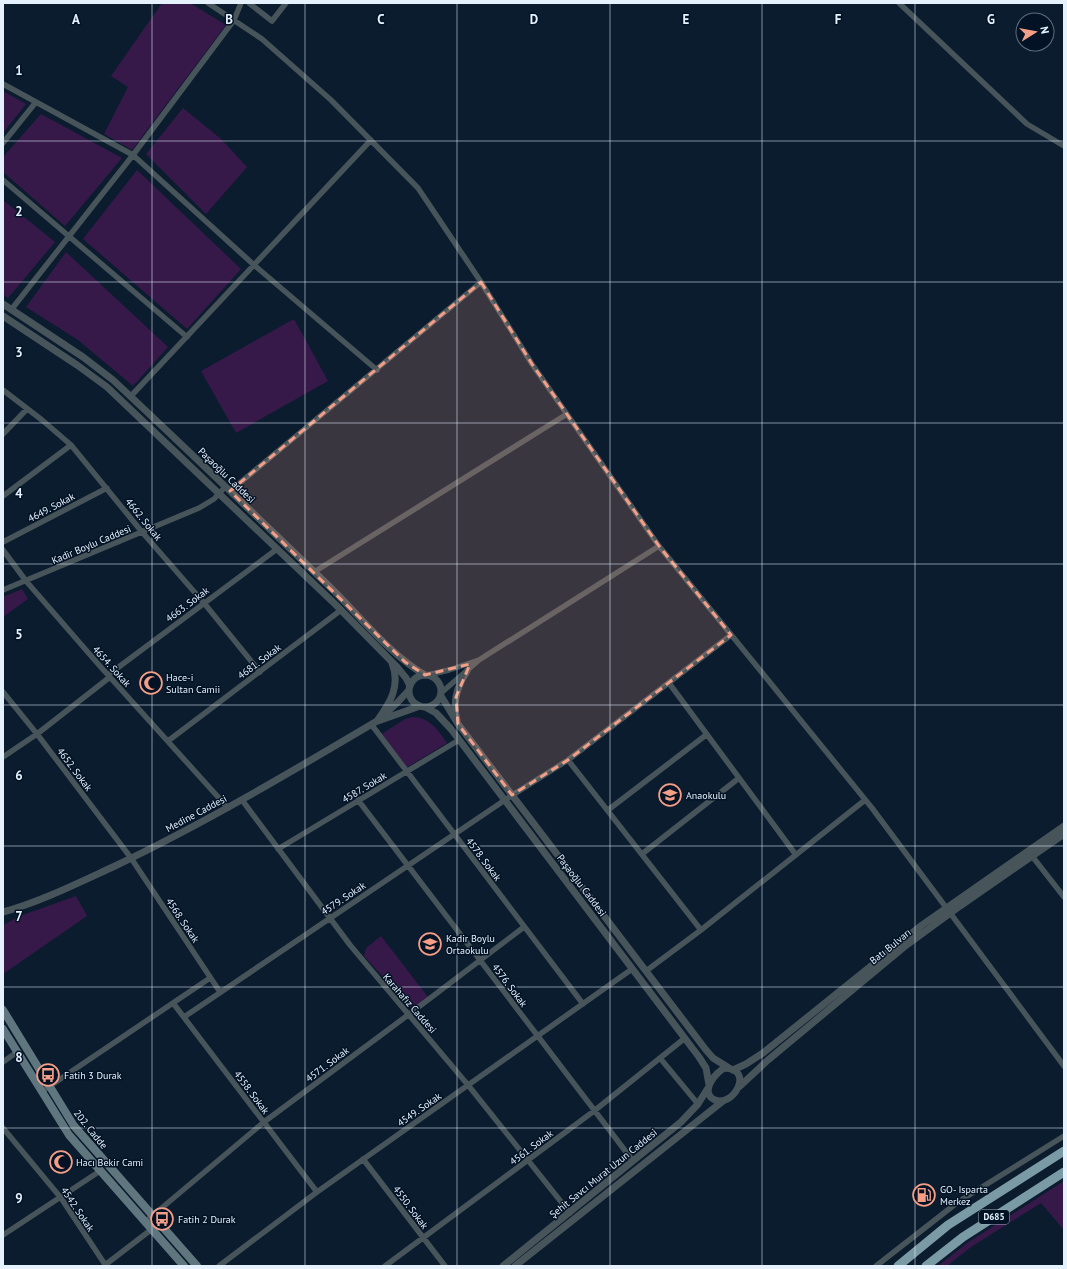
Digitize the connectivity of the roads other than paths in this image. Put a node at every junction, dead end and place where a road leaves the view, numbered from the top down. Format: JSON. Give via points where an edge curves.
{"nodes":[{"id":1,"x":208,"y":3,"type":"edge"},
{"id":2,"x":241,"y":3,"type":"edge"},
{"id":3,"x":249,"y":3,"type":"edge"},
{"id":4,"x":286,"y":3,"type":"edge"},
{"id":5,"x":899,"y":3,"type":"edge"},
{"id":6,"x":234,"y":20,"type":"junction"},
{"id":7,"x":3,"y":84,"type":"edge"},
{"id":8,"x":36,"y":102,"type":"junction"},
{"id":9,"x":371,"y":140,"type":"junction"},
{"id":10,"x":3,"y":143,"type":"edge"},
{"id":11,"x":1064,"y":146,"type":"edge"},
{"id":12,"x":133,"y":155,"type":"junction"},
{"id":13,"x":3,"y":180,"type":"edge"},
{"id":14,"x":68,"y":236,"type":"junction"},
{"id":15,"x":254,"y":265,"type":"junction"},
{"id":16,"x":481,"y":282,"type":"junction"},
{"id":17,"x":6,"y":307,"type":"edge"},
{"id":18,"x":3,"y":316,"type":"edge"},
{"id":19,"x":187,"y":337,"type":"junction"},
{"id":20,"x":377,"y":370,"type":"junction"},
{"id":21,"x":3,"y":390,"type":"edge"},
{"id":22,"x":130,"y":396,"type":"junction"},
{"id":23,"x":27,"y":409,"type":"junction"},
{"id":24,"x":567,"y":414,"type":"junction"},
{"id":25,"x":3,"y":434,"type":"edge"},
{"id":26,"x":71,"y":445,"type":"junction"},
{"id":27,"x":107,"y":488,"type":"junction"},
{"id":28,"x":227,"y":489,"type":"junction"},
{"id":29,"x":219,"y":494,"type":"junction"},
{"id":30,"x":3,"y":496,"type":"edge"},
{"id":31,"x":142,"y":532,"type":"junction"},
{"id":32,"x":3,"y":542,"type":"edge"},
{"id":33,"x":659,"y":546,"type":"junction"},
{"id":34,"x":277,"y":549,"type":"junction"},
{"id":35,"x":3,"y":550,"type":"edge"},
{"id":36,"x":314,"y":572,"type":"junction"},
{"id":37,"x":26,"y":581,"type":"junction"},
{"id":38,"x":3,"y":590,"type":"edge"},
{"id":39,"x":204,"y":603,"type":"junction"},
{"id":40,"x":341,"y":610,"type":"junction"},
{"id":41,"x":731,"y":635,"type":"junction"},
{"id":42,"x":390,"y":660,"type":"junction"},
{"id":43,"x":479,"y":660,"type":"junction"},
{"id":44,"x":467,"y":671,"type":"junction"},
{"id":45,"x":260,"y":672,"type":"junction"},
{"id":46,"x":427,"y":675,"type":"junction"},
{"id":47,"x":109,"y":676,"type":"junction"},
{"id":48,"x":668,"y":683,"type":"junction"},
{"id":49,"x":410,"y":688,"type":"junction"},
{"id":50,"x":3,"y":692,"type":"edge"},
{"id":51,"x":441,"y":694,"type":"junction"},
{"id":52,"x":423,"y":707,"type":"junction"},
{"id":53,"x":374,"y":723,"type":"junction"},
{"id":54,"x":458,"y":724,"type":"junction"},
{"id":55,"x":38,"y":734,"type":"junction"},
{"id":56,"x":706,"y":735,"type":"junction"},
{"id":57,"x":459,"y":740,"type":"junction"},
{"id":58,"x":168,"y":742,"type":"junction"},
{"id":59,"x":3,"y":757,"type":"edge"},
{"id":60,"x":568,"y":760,"type":"junction"},
{"id":61,"x":406,"y":771,"type":"junction"},
{"id":62,"x":739,"y":778,"type":"junction"},
{"id":63,"x":512,"y":795,"type":"junction"},
{"id":64,"x":242,"y":800,"type":"junction"},
{"id":65,"x":358,"y":800,"type":"junction"},
{"id":66,"x":504,"y":800,"type":"junction"},
{"id":67,"x":865,"y":800,"type":"junction"},
{"id":68,"x":228,"y":808,"type":"junction"},
{"id":69,"x":608,"y":810,"type":"junction"},
{"id":70,"x":1064,"y":826,"type":"edge"},
{"id":71,"x":454,"y":834,"type":"junction"},
{"id":72,"x":1064,"y":834,"type":"edge"},
{"id":73,"x":278,"y":849,"type":"junction"},
{"id":74,"x":642,"y":854,"type":"junction"},
{"id":75,"x":796,"y":854,"type":"junction"},
{"id":76,"x":1032,"y":856,"type":"junction"},
{"id":77,"x":131,"y":858,"type":"junction"},
{"id":78,"x":408,"y":865,"type":"junction"},
{"id":79,"x":1064,"y":897,"type":"edge"},
{"id":80,"x":17,"y":908,"type":"junction"},
{"id":81,"x":947,"y":910,"type":"junction"},
{"id":82,"x":3,"y":912,"type":"edge"},
{"id":83,"x":3,"y":918,"type":"edge"},
{"id":84,"x":329,"y":918,"type":"junction"},
{"id":85,"x":524,"y":926,"type":"junction"},
{"id":86,"x":701,"y":930,"type":"junction"},
{"id":87,"x":480,"y":960,"type":"junction"},
{"id":88,"x":632,"y":969,"type":"junction"},
{"id":89,"x":646,"y":971,"type":"junction"},
{"id":90,"x":210,"y":978,"type":"junction"},
{"id":91,"x":220,"y":992,"type":"junction"},
{"id":92,"x":173,"y":1003,"type":"junction"},
{"id":93,"x":583,"y":1004,"type":"junction"},
{"id":94,"x":3,"y":1010,"type":"edge"},
{"id":95,"x":408,"y":1015,"type":"junction"},
{"id":96,"x":184,"y":1017,"type":"junction"},
{"id":97,"x":3,"y":1029,"type":"edge"},
{"id":98,"x":538,"y":1036,"type":"junction"},
{"id":99,"x":685,"y":1038,"type":"junction"},
{"id":100,"x":17,"y":1052,"type":"junction"},
{"id":101,"x":660,"y":1058,"type":"junction"},
{"id":102,"x":3,"y":1062,"type":"edge"},
{"id":103,"x":1064,"y":1066,"type":"edge"},
{"id":104,"x":731,"y":1069,"type":"junction"},
{"id":105,"x":50,"y":1086,"type":"junction"},
{"id":106,"x":468,"y":1086,"type":"junction"},
{"id":107,"x":709,"y":1087,"type":"junction"},
{"id":108,"x":739,"y":1087,"type":"junction"},
{"id":109,"x":41,"y":1092,"type":"junction"},
{"id":110,"x":723,"y":1100,"type":"junction"},
{"id":111,"x":698,"y":1104,"type":"junction"},
{"id":112,"x":594,"y":1111,"type":"junction"},
{"id":113,"x":264,"y":1122,"type":"junction"},
{"id":114,"x":3,"y":1128,"type":"edge"},
{"id":115,"x":1064,"y":1136,"type":"edge"},
{"id":116,"x":1064,"y":1151,"type":"edge"},
{"id":117,"x":363,"y":1159,"type":"junction"},
{"id":118,"x":528,"y":1161,"type":"junction"},
{"id":119,"x":633,"y":1161,"type":"junction"},
{"id":120,"x":100,"y":1171,"type":"junction"},
{"id":121,"x":1064,"y":1172,"type":"edge"},
{"id":122,"x":317,"y":1192,"type":"junction"},
{"id":123,"x":61,"y":1198,"type":"junction"},
{"id":124,"x":570,"y":1213,"type":"junction"},
{"id":125,"x":152,"y":1215,"type":"junction"},
{"id":126,"x":145,"y":1222,"type":"junction"},
{"id":127,"x":152,"y":1230,"type":"junction"},
{"id":128,"x":3,"y":1235,"type":"edge"},
{"id":129,"x":423,"y":1238,"type":"junction"},
{"id":130,"x":105,"y":1266,"type":"edge"},
{"id":131,"x":184,"y":1266,"type":"edge"},
{"id":132,"x":198,"y":1266,"type":"edge"},
{"id":133,"x":219,"y":1266,"type":"edge"},
{"id":134,"x":385,"y":1266,"type":"edge"},
{"id":135,"x":444,"y":1266,"type":"edge"},
{"id":136,"x":503,"y":1266,"type":"edge"},
{"id":137,"x":515,"y":1266,"type":"edge"},
{"id":138,"x":876,"y":1266,"type":"edge"},
{"id":139,"x":898,"y":1266,"type":"edge"},
{"id":140,"x":926,"y":1266,"type":"edge"}],
"edges":[{"from":1,"to":6,"type":"street"},
{"from":2,"to":6,"type":"street"},
{"from":3,"to":4,"type":"street","via":[[272,21]]},
{"from":5,"to":11,"type":"street","via":[[1027,124]]},
{"from":6,"to":9,"type":"street","via":[[262,39],[314,84]]},
{"from":6,"to":12,"type":"street"},
{"from":7,"to":8,"type":"street"},
{"from":8,"to":10,"type":"street"},
{"from":8,"to":12,"type":"street"},
{"from":9,"to":15,"type":"street"},
{"from":9,"to":16,"type":"street","via":[[418,188]]},
{"from":12,"to":14,"type":"street"},
{"from":12,"to":15,"type":"street"},
{"from":13,"to":14,"type":"street"},
{"from":14,"to":17,"type":"street"},
{"from":14,"to":19,"type":"street"},
{"from":15,"to":19,"type":"street"},
{"from":15,"to":20,"type":"street"},
{"from":16,"to":20,"type":"street","name":"Kadir Boylu Caddesi"},
{"from":16,"to":24,"type":"street","via":[[532,364]]},
{"from":17,"to":22,"type":"street","name":"Paşaoğlu Caddesi","via":[[98,368]]},
{"from":18,"to":29,"type":"street","name":"Paşaoğlu Caddesi","via":[[92,375]]},
{"from":19,"to":22,"type":"street"},
{"from":20,"to":28,"type":"street","name":"Kadir Boylu Caddesi"},
{"from":21,"to":23,"type":"street","name":"4662. Sokak"},
{"from":22,"to":28,"type":"street","name":"Paşaoğlu Caddesi"},
{"from":23,"to":25,"type":"street"},
{"from":23,"to":26,"type":"street","name":"4662. Sokak"},
{"from":24,"to":33,"type":"street"},
{"from":24,"to":36,"type":"street"},
{"from":26,"to":27,"type":"street","name":"4662. Sokak"},
{"from":26,"to":30,"type":"street"},
{"from":27,"to":31,"type":"street","name":"4662. Sokak"},
{"from":27,"to":32,"type":"street","name":"4649. Sokak"},
{"from":28,"to":29,"type":"street","name":"Kadir Boylu Caddesi"},
{"from":28,"to":36,"type":"street","name":"Paşaoğlu Caddesi"},
{"from":29,"to":31,"type":"street","name":"Kadir Boylu Caddesi","via":[[199,508]]},
{"from":29,"to":34,"type":"street","name":"Paşaoğlu Caddesi"},
{"from":31,"to":37,"type":"street","name":"Kadir Boylu Caddesi"},
{"from":31,"to":39,"type":"street","name":"4662. Sokak"},
{"from":33,"to":41,"type":"street"},
{"from":33,"to":43,"type":"street"},
{"from":34,"to":39,"type":"street","name":"4663. Sokak"},
{"from":34,"to":40,"type":"street","name":"Paşaoğlu Caddesi"},
{"from":35,"to":37,"type":"street","name":"4654. Sokak"},
{"from":36,"to":46,"type":"street","name":"Paşaoğlu Caddesi","via":[[397,655],[411,667]]},
{"from":37,"to":38,"type":"street","name":"Kadir Boylu Caddesi"},
{"from":37,"to":47,"type":"street","name":"4654. Sokak"},
{"from":39,"to":45,"type":"street","name":"4662. Sokak"},
{"from":39,"to":47,"type":"street","name":"4663. Sokak"},
{"from":40,"to":42,"type":"street","name":"Paşaoğlu Caddesi"},
{"from":40,"to":45,"type":"street","name":"4681. Sokak"},
{"from":41,"to":48,"type":"street","name":"4579. Sokak"},
{"from":41,"to":67,"type":"street"},
{"from":42,"to":49,"type":"street","name":"Paşaoğlu Caddesi","via":[[402,673]]},
{"from":42,"to":53,"type":"street","via":[[396,674],[396,684],[388,705]]},
{"from":43,"to":44,"type":"street"},
{"from":43,"to":46,"type":"street"},
{"from":44,"to":51,"type":"street"},
{"from":44,"to":54,"type":"street","via":[[459,684],[456,697]]},
{"from":45,"to":58,"type":"street","name":"4681. Sokak"},
{"from":46,"to":49,"type":"street","via":[[412,681]]},
{"from":46,"to":51,"type":"street","via":[[437,679]]},
{"from":47,"to":55,"type":"street","name":"4663. Sokak"},
{"from":47,"to":58,"type":"street","name":"4654. Sokak"},
{"from":48,"to":56,"type":"street"},
{"from":48,"to":60,"type":"street","name":"4579. Sokak"},
{"from":49,"to":52,"type":"street","via":[[413,702]]},
{"from":49,"to":53,"type":"street","name":"Medine Caddesi"},
{"from":50,"to":55,"type":"street","name":"4652. Sokak"},
{"from":51,"to":52,"type":"street","via":[[432,706]]},
{"from":51,"to":54,"type":"street","name":"Paşaoğlu Caddesi"},
{"from":52,"to":53,"type":"street","name":"Medine Caddesi"},
{"from":52,"to":57,"type":"street","name":"Paşaoğlu Caddesi","via":[[430,709],[442,719]]},
{"from":53,"to":61,"type":"street","name":"4578. Sokak"},
{"from":53,"to":64,"type":"street","name":"Medine Caddesi"},
{"from":54,"to":63,"type":"street","name":"Paşaoğlu Caddesi"},
{"from":55,"to":59,"type":"street","name":"4663. Sokak"},
{"from":55,"to":77,"type":"street","name":"4652. Sokak"},
{"from":56,"to":62,"type":"street"},
{"from":56,"to":69,"type":"street"},
{"from":57,"to":61,"type":"street","name":"4587. Sokak"},
{"from":57,"to":66,"type":"street","name":"Paşaoğlu Caddesi"},
{"from":58,"to":68,"type":"street","name":"4654. Sokak"},
{"from":60,"to":63,"type":"street","name":"4579. Sokak"},
{"from":60,"to":69,"type":"street"},
{"from":61,"to":65,"type":"street","name":"4587. Sokak"},
{"from":61,"to":71,"type":"street","name":"4578. Sokak"},
{"from":62,"to":74,"type":"street"},
{"from":62,"to":75,"type":"street"},
{"from":63,"to":66,"type":"street","name":"4579. Sokak"},
{"from":63,"to":89,"type":"street","name":"Paşaoğlu Caddesi"},
{"from":64,"to":68,"type":"street","name":"Medine Caddesi"},
{"from":64,"to":73,"type":"street","name":"Karahafız Caddesi"},
{"from":65,"to":73,"type":"street","name":"4587. Sokak"},
{"from":65,"to":78,"type":"street","name":"4576. Sokak"},
{"from":66,"to":71,"type":"street","name":"4579. Sokak"},
{"from":66,"to":88,"type":"street","name":"Paşaoğlu Caddesi"},
{"from":67,"to":75,"type":"street"},
{"from":67,"to":81,"type":"street"},
{"from":68,"to":77,"type":"street","name":"Medine Caddesi"},
{"from":69,"to":74,"type":"street"},
{"from":70,"to":81,"type":"street","name":"Batı Bulvarı"},
{"from":71,"to":78,"type":"street","name":"4579. Sokak"},
{"from":71,"to":85,"type":"street","name":"4578. Sokak"},
{"from":72,"to":76,"type":"street","name":"Batı Bulvarı"},
{"from":73,"to":84,"type":"street","name":"Karahafız Caddesi"},
{"from":74,"to":86,"type":"street"},
{"from":75,"to":86,"type":"street"},
{"from":76,"to":79,"type":"street"},
{"from":76,"to":81,"type":"street","name":"Batı Bulvarı"},
{"from":77,"to":80,"type":"street","name":"Medine Caddesi"},
{"from":77,"to":90,"type":"street","name":"4568. Sokak"},
{"from":78,"to":84,"type":"street","name":"4579. Sokak"},
{"from":78,"to":87,"type":"street","name":"4576. Sokak"},
{"from":80,"to":82,"type":"street","name":"Medine Caddesi"},
{"from":80,"to":83,"type":"street","name":"Medine Caddesi"},
{"from":81,"to":103,"type":"street"},
{"from":81,"to":104,"type":"street","name":"Batı Bulvarı","via":[[888,951],[769,1048],[746,1064]]},
{"from":81,"to":108,"type":"street","name":"Batı Bulvarı"},
{"from":84,"to":91,"type":"street","name":"4579. Sokak"},
{"from":84,"to":95,"type":"street","name":"Karahafız Caddesi"},
{"from":85,"to":87,"type":"street","name":"4571. Sokak"},
{"from":85,"to":93,"type":"street","name":"4578. Sokak"},
{"from":86,"to":89,"type":"street"},
{"from":87,"to":95,"type":"street","name":"4571. Sokak"},
{"from":87,"to":98,"type":"street","name":"4576. Sokak"},
{"from":88,"to":93,"type":"street","name":"4549. Sokak"},
{"from":88,"to":99,"type":"street","name":"Paşaoğlu Caddesi"},
{"from":89,"to":104,"type":"street","name":"Paşaoğlu Caddesi","via":[[710,1055]]},
{"from":90,"to":91,"type":"street","name":"4568. Sokak"},
{"from":90,"to":92,"type":"street"},
{"from":91,"to":96,"type":"street","name":"4579. Sokak"},
{"from":92,"to":96,"type":"street","name":"4558. Sokak"},
{"from":92,"to":105,"type":"street"},
{"from":93,"to":98,"type":"street","name":"4549. Sokak"},
{"from":94,"to":105,"type":"main road","name":"202. Cadde"},
{"from":95,"to":106,"type":"street","name":"Karahafız Caddesi"},
{"from":95,"to":113,"type":"street","name":"4571. Sokak"},
{"from":96,"to":113,"type":"street","name":"4558. Sokak"},
{"from":97,"to":100,"type":"main road","name":"202. Cadde"},
{"from":98,"to":106,"type":"street","name":"4549. Sokak"},
{"from":98,"to":112,"type":"street","name":"4576. Sokak"},
{"from":99,"to":101,"type":"street","name":"4561. Sokak"},
{"from":99,"to":107,"type":"street","name":"Paşaoğlu Caddesi","via":[[706,1068]]},
{"from":100,"to":102,"type":"street"},
{"from":100,"to":109,"type":"main road","name":"202. Cadde"},
{"from":101,"to":111,"type":"street"},
{"from":101,"to":112,"type":"street","name":"4561. Sokak"},
{"from":104,"to":107,"type":"street","via":[[725,1068],[718,1072]]},
{"from":104,"to":108,"type":"street","via":[[740,1079]]},
{"from":105,"to":109,"type":"street"},
{"from":105,"to":125,"type":"main road","name":"202. Cadde","via":[[79,1132]]},
{"from":106,"to":117,"type":"street","name":"4549. Sokak"},
{"from":106,"to":118,"type":"street","name":"Karahafız Caddesi"},
{"from":107,"to":110,"type":"street","via":[[712,1098]]},
{"from":107,"to":111,"type":"street","name":"Şehit Savcı Murat Uzun Caddesi"},
{"from":108,"to":110,"type":"street"},
{"from":109,"to":120,"type":"main road","name":"202. Cadde","via":[[64,1128]]},
{"from":110,"to":137,"type":"street","name":"Şehit Savcı Murat Uzun Caddesi"},
{"from":111,"to":119,"type":"street","name":"Şehit Savcı Murat Uzun Caddesi","via":[[681,1122]]},
{"from":112,"to":118,"type":"street","name":"4561. Sokak"},
{"from":112,"to":119,"type":"street","name":"4576. Sokak"},
{"from":113,"to":122,"type":"street","name":"4558. Sokak"},
{"from":113,"to":125,"type":"street","name":"4571. Sokak"},
{"from":114,"to":123,"type":"street","name":"4542. Sokak"},
{"from":115,"to":138,"type":"street","via":[[958,1202]]},
{"from":116,"to":139,"type":"highway","number":"D685","via":[[948,1225]]},
{"from":117,"to":122,"type":"street","name":"4549. Sokak"},
{"from":117,"to":129,"type":"street","name":"4550. Sokak"},
{"from":118,"to":124,"type":"street","name":"Karahafız Caddesi"},
{"from":118,"to":129,"type":"street","name":"4561. Sokak"},
{"from":119,"to":124,"type":"street","name":"Şehit Savcı Murat Uzun Caddesi"},
{"from":120,"to":123,"type":"street"},
{"from":120,"to":126,"type":"main road","name":"202. Cadde"},
{"from":121,"to":140,"type":"highway","number":"D685","via":[[963,1237]]},
{"from":122,"to":133,"type":"street","name":"4549. Sokak"},
{"from":123,"to":128,"type":"street"},
{"from":123,"to":130,"type":"street","name":"4542. Sokak"},
{"from":124,"to":136,"type":"street","name":"Şehit Savcı Murat Uzun Caddesi"},
{"from":125,"to":126,"type":"street","name":"4571. Sokak"},
{"from":125,"to":132,"type":"main road","name":"202. Cadde"},
{"from":126,"to":127,"type":"main road","name":"202. Cadde"},
{"from":127,"to":130,"type":"street"},
{"from":127,"to":131,"type":"main road","name":"202. Cadde"},
{"from":129,"to":134,"type":"street","name":"4561. Sokak"},
{"from":129,"to":135,"type":"street","name":"4550. Sokak"}]}
